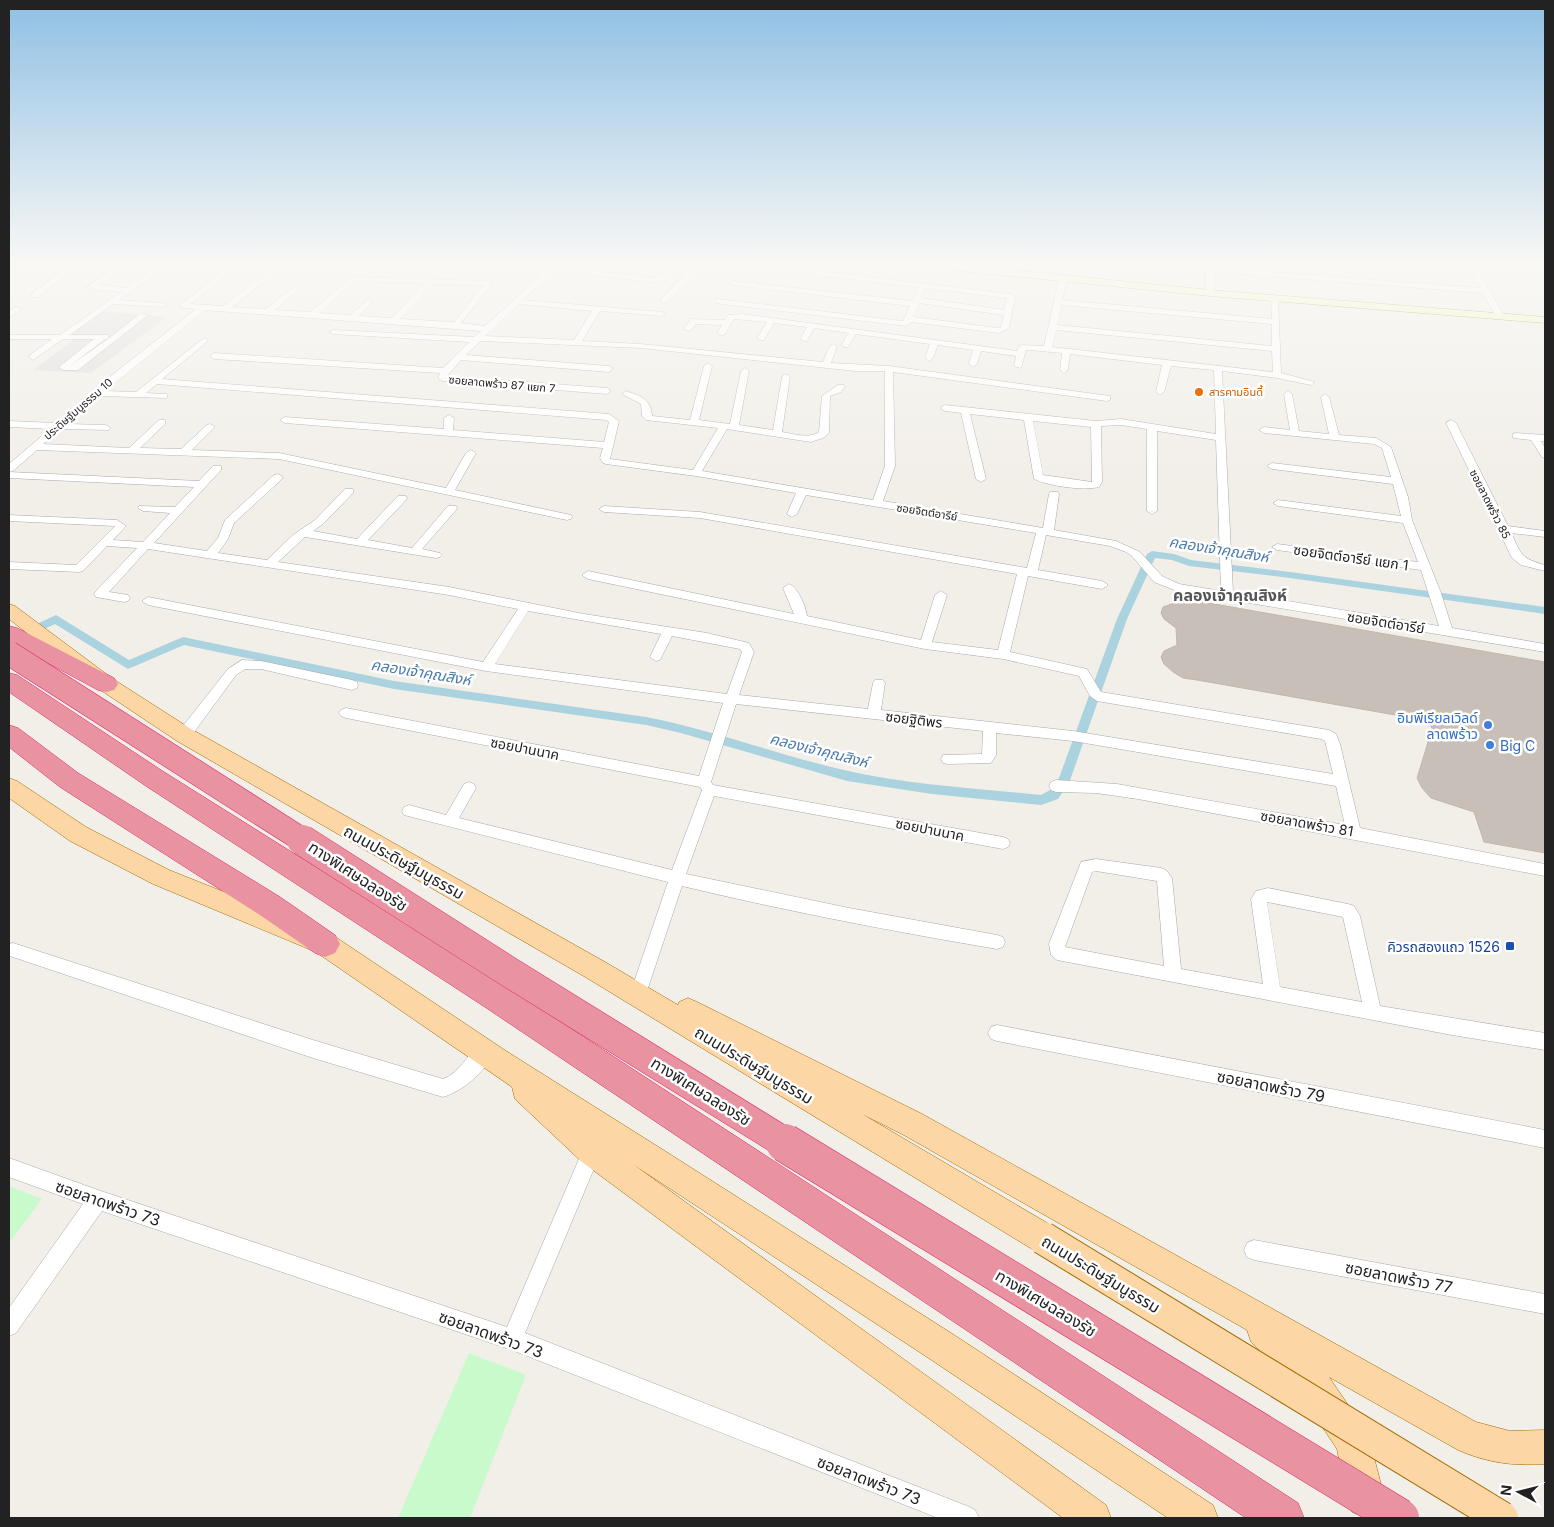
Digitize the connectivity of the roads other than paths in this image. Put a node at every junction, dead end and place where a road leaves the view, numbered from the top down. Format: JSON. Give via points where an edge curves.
{"nodes":[{"id":1,"x":169,"y":335,"type":"edge"},
{"id":2,"x":401,"y":335,"type":"edge"},
{"id":3,"x":481,"y":335,"type":"edge"},
{"id":4,"x":581,"y":335,"type":"edge"},
{"id":5,"x":763,"y":335,"type":"edge"},
{"id":6,"x":806,"y":335,"type":"edge"},
{"id":7,"x":851,"y":335,"type":"edge"},
{"id":8,"x":886,"y":335,"type":"edge"},
{"id":9,"x":1050,"y":335,"type":"edge"},
{"id":10,"x":1142,"y":335,"type":"edge"},
{"id":11,"x":1276,"y":335,"type":"edge"},
{"id":12,"x":61,"y":336,"type":"junction"},
{"id":13,"x":892,"y":336,"type":"junction"},
{"id":14,"x":9,"y":337,"type":"edge"},
{"id":15,"x":103,"y":337,"type":"junction"},
{"id":16,"x":115,"y":337,"type":"joint"},
{"id":17,"x":761,"y":338,"type":"dead end"},
{"id":18,"x":478,"y":339,"type":"junction"},
{"id":19,"x":804,"y":339,"type":"dead end"},
{"id":20,"x":204,"y":340,"type":"dead end"},
{"id":21,"x":935,"y":342,"type":"junction"},
{"id":22,"x":577,"y":343,"type":"junction"},
{"id":23,"x":845,"y":345,"type":"dead end"},
{"id":24,"x":833,"y":347,"type":"dead end"},
{"id":25,"x":888,"y":348,"type":"dead end"},
{"id":26,"x":978,"y":348,"type":"junction"},
{"id":27,"x":1047,"y":349,"type":"junction"},
{"id":28,"x":1276,"y":349,"type":"junction"},
{"id":29,"x":1066,"y":352,"type":"junction"},
{"id":30,"x":1021,"y":354,"type":"junction"},
{"id":31,"x":33,"y":356,"type":"dead end"},
{"id":32,"x":214,"y":356,"type":"dead end"},
{"id":33,"x":459,"y":357,"type":"junction"},
{"id":34,"x":929,"y":358,"type":"dead end"},
{"id":35,"x":1167,"y":363,"type":"junction"},
{"id":36,"x":973,"y":364,"type":"dead end"},
{"id":37,"x":826,"y":365,"type":"junction"},
{"id":38,"x":708,"y":366,"type":"dead end"},
{"id":39,"x":1018,"y":366,"type":"dead end"},
{"id":40,"x":1218,"y":368,"type":"junction"},
{"id":41,"x":609,"y":369,"type":"dead end"},
{"id":42,"x":889,"y":369,"type":"junction"},
{"id":43,"x":1064,"y":370,"type":"dead end"},
{"id":44,"x":445,"y":371,"type":"junction"},
{"id":45,"x":745,"y":371,"type":"dead end"},
{"id":46,"x":1277,"y":375,"type":"junction"},
{"id":47,"x":786,"y":377,"type":"dead end"},
{"id":48,"x":153,"y":381,"type":"junction"},
{"id":49,"x":1311,"y":382,"type":"dead end"},
{"id":50,"x":841,"y":387,"type":"dead end"},
{"id":51,"x":607,"y":391,"type":"dead end"},
{"id":52,"x":1160,"y":392,"type":"dead end"},
{"id":53,"x":98,"y":393,"type":"junction"},
{"id":54,"x":138,"y":394,"type":"junction"},
{"id":55,"x":626,"y":394,"type":"dead end"},
{"id":56,"x":1288,"y":394,"type":"dead end"},
{"id":57,"x":164,"y":396,"type":"dead end"},
{"id":58,"x":1324,"y":397,"type":"dead end"},
{"id":59,"x":1106,"y":398,"type":"dead end"},
{"id":60,"x":944,"y":408,"type":"dead end"},
{"id":61,"x":965,"y":410,"type":"junction"},
{"id":62,"x":1028,"y":417,"type":"junction"},
{"id":63,"x":449,"y":418,"type":"dead end"},
{"id":64,"x":286,"y":420,"type":"dead end"},
{"id":65,"x":162,"y":422,"type":"dead end"},
{"id":66,"x":694,"y":422,"type":"junction"},
{"id":67,"x":1450,"y":423,"type":"dead end"},
{"id":68,"x":9,"y":424,"type":"edge"},
{"id":69,"x":1096,"y":424,"type":"junction"},
{"id":70,"x":60,"y":425,"type":"junction"},
{"id":71,"x":730,"y":426,"type":"junction"},
{"id":72,"x":210,"y":427,"type":"dead end"},
{"id":73,"x":1152,"y":427,"type":"junction"},
{"id":74,"x":106,"y":428,"type":"dead end"},
{"id":75,"x":1264,"y":430,"type":"dead end"},
{"id":76,"x":448,"y":433,"type":"junction"},
{"id":77,"x":1295,"y":433,"type":"junction"},
{"id":78,"x":777,"y":434,"type":"junction"},
{"id":79,"x":1516,"y":436,"type":"dead end"},
{"id":80,"x":1335,"y":437,"type":"junction"},
{"id":81,"x":1534,"y":437,"type":"junction"},
{"id":82,"x":1220,"y":438,"type":"junction"},
{"id":83,"x":1545,"y":438,"type":"edge"},
{"id":84,"x":607,"y":445,"type":"junction"},
{"id":85,"x":34,"y":447,"type":"junction"},
{"id":86,"x":132,"y":450,"type":"junction"},
{"id":87,"x":184,"y":451,"type":"junction"},
{"id":88,"x":471,"y":453,"type":"dead end"},
{"id":89,"x":1545,"y":455,"type":"edge"},
{"id":90,"x":9,"y":458,"type":"edge"},
{"id":91,"x":20,"y":459,"type":"junction"},
{"id":92,"x":1272,"y":466,"type":"dead end"},
{"id":93,"x":217,"y":468,"type":"dead end"},
{"id":94,"x":9,"y":469,"type":"edge"},
{"id":95,"x":696,"y":473,"type":"junction"},
{"id":96,"x":9,"y":476,"type":"edge"},
{"id":97,"x":278,"y":477,"type":"dead end"},
{"id":98,"x":981,"y":479,"type":"dead end"},
{"id":99,"x":1397,"y":481,"type":"junction"},
{"id":100,"x":202,"y":484,"type":"junction"},
{"id":101,"x":349,"y":491,"type":"dead end"},
{"id":102,"x":802,"y":491,"type":"junction"},
{"id":103,"x":449,"y":492,"type":"junction"},
{"id":104,"x":1054,"y":494,"type":"dead end"},
{"id":105,"x":402,"y":498,"type":"dead end"},
{"id":106,"x":1278,"y":503,"type":"dead end"},
{"id":107,"x":877,"y":504,"type":"junction"},
{"id":108,"x":143,"y":508,"type":"dead end"},
{"id":109,"x":452,"y":508,"type":"dead end"},
{"id":110,"x":604,"y":508,"type":"dead end"},
{"id":111,"x":177,"y":510,"type":"junction"},
{"id":112,"x":1152,"y":511,"type":"dead end"},
{"id":113,"x":792,"y":514,"type":"dead end"},
{"id":114,"x":567,"y":517,"type":"dead end"},
{"id":115,"x":9,"y":518,"type":"edge"},
{"id":116,"x":1407,"y":520,"type":"junction"},
{"id":117,"x":1503,"y":529,"type":"junction"},
{"id":118,"x":1045,"y":531,"type":"junction"},
{"id":119,"x":303,"y":533,"type":"junction"},
{"id":120,"x":1545,"y":534,"type":"edge"},
{"id":121,"x":1322,"y":541,"type":"dead end"},
{"id":122,"x":360,"y":542,"type":"junction"},
{"id":123,"x":106,"y":544,"type":"junction"},
{"id":124,"x":145,"y":545,"type":"junction"},
{"id":125,"x":1277,"y":547,"type":"dead end"},
{"id":126,"x":415,"y":551,"type":"junction"},
{"id":127,"x":1326,"y":553,"type":"junction"},
{"id":128,"x":436,"y":554,"type":"dead end"},
{"id":129,"x":210,"y":555,"type":"junction"},
{"id":130,"x":270,"y":563,"type":"junction"},
{"id":131,"x":9,"y":566,"type":"edge"},
{"id":132,"x":1226,"y":567,"type":"joint"},
{"id":133,"x":1425,"y":567,"type":"junction"},
{"id":134,"x":1545,"y":568,"type":"edge"},
{"id":135,"x":1027,"y":572,"type":"junction"},
{"id":136,"x":588,"y":575,"type":"dead end"},
{"id":137,"x":1102,"y":585,"type":"dead end"},
{"id":138,"x":789,"y":588,"type":"dead end"},
{"id":139,"x":941,"y":595,"type":"dead end"},
{"id":140,"x":1227,"y":596,"type":"junction"},
{"id":141,"x":124,"y":598,"type":"dead end"},
{"id":142,"x":148,"y":601,"type":"dead end"},
{"id":143,"x":525,"y":607,"type":"junction"},
{"id":144,"x":9,"y":610,"type":"edge"},
{"id":145,"x":801,"y":620,"type":"junction"},
{"id":146,"x":668,"y":630,"type":"junction"},
{"id":147,"x":1447,"y":632,"type":"junction"},
{"id":148,"x":22,"y":637,"type":"edge"},
{"id":149,"x":925,"y":645,"type":"junction"},
{"id":150,"x":1545,"y":648,"type":"edge"},
{"id":151,"x":1003,"y":655,"type":"junction"},
{"id":152,"x":656,"y":658,"type":"dead end"},
{"id":153,"x":486,"y":667,"type":"junction"},
{"id":154,"x":9,"y":681,"type":"edge"},
{"id":155,"x":879,"y":682,"type":"dead end"},
{"id":156,"x":106,"y":684,"type":"joint"},
{"id":157,"x":352,"y":686,"type":"dead end"},
{"id":158,"x":731,"y":700,"type":"junction"},
{"id":159,"x":346,"y":713,"type":"dead end"},
{"id":160,"x":874,"y":714,"type":"junction"},
{"id":161,"x":990,"y":727,"type":"junction"},
{"id":162,"x":9,"y":734,"type":"edge"},
{"id":163,"x":184,"y":735,"type":"junction"},
{"id":164,"x":948,"y":759,"type":"dead end"},
{"id":165,"x":1341,"y":781,"type":"junction"},
{"id":166,"x":1062,"y":785,"type":"dead end"},
{"id":167,"x":706,"y":786,"type":"junction"},
{"id":168,"x":9,"y":787,"type":"edge"},
{"id":169,"x":469,"y":788,"type":"dead end"},
{"id":170,"x":409,"y":811,"type":"dead end"},
{"id":171,"x":449,"y":822,"type":"junction"},
{"id":172,"x":1354,"y":832,"type":"junction"},
{"id":173,"x":1004,"y":843,"type":"dead end"},
{"id":174,"x":1545,"y":870,"type":"edge"},
{"id":175,"x":677,"y":878,"type":"junction"},
{"id":176,"x":997,"y":942,"type":"dead end"},
{"id":177,"x":325,"y":944,"type":"junction"},
{"id":178,"x":13,"y":950,"type":"dead end"},
{"id":179,"x":596,"y":970,"type":"junction"},
{"id":180,"x":1173,"y":974,"type":"junction"},
{"id":181,"x":640,"y":988,"type":"junction"},
{"id":182,"x":1272,"y":992,"type":"junction"},
{"id":183,"x":1373,"y":1012,"type":"junction"},
{"id":184,"x":997,"y":1033,"type":"dead end"},
{"id":185,"x":1545,"y":1042,"type":"edge"},
{"id":186,"x":490,"y":1057,"type":"junction"},
{"id":187,"x":1545,"y":1139,"type":"edge"},
{"id":188,"x":592,"y":1152,"type":"junction"},
{"id":189,"x":9,"y":1168,"type":"edge"},
{"id":190,"x":98,"y":1200,"type":"junction"},
{"id":191,"x":1254,"y":1250,"type":"dead end"},
{"id":192,"x":1545,"y":1304,"type":"edge"},
{"id":193,"x":1244,"y":1311,"type":"junction"},
{"id":194,"x":9,"y":1326,"type":"edge"},
{"id":195,"x":512,"y":1339,"type":"junction"},
{"id":196,"x":1545,"y":1447,"type":"edge"},
{"id":197,"x":967,"y":1518,"type":"edge"},
{"id":198,"x":1093,"y":1518,"type":"edge"},
{"id":199,"x":1200,"y":1518,"type":"edge"},
{"id":200,"x":1283,"y":1518,"type":"edge"},
{"id":201,"x":1364,"y":1518,"type":"edge"},
{"id":202,"x":1400,"y":1518,"type":"edge"},
{"id":203,"x":1502,"y":1518,"type":"edge"}],
"edges":[{"from":1,"to":53,"type":"street","name":"ประดิษฐ์มนูธรรม 10"},
{"from":2,"to":18,"type":"street"},
{"from":3,"to":18,"type":"street","name":"ซอยลาดพร้าว 87 แยก 7"},
{"from":4,"to":22,"type":"street"},
{"from":5,"to":17,"type":"street"},
{"from":6,"to":19,"type":"street"},
{"from":7,"to":23,"type":"street"},
{"from":8,"to":13,"type":"street"},
{"from":9,"to":27,"type":"street"},
{"from":10,"to":28,"type":"street"},
{"from":11,"to":28,"type":"street"},
{"from":12,"to":14,"type":"street"},
{"from":12,"to":15,"type":"street"},
{"from":12,"to":31,"type":"street"},
{"from":13,"to":21,"type":"street"},
{"from":13,"to":25,"type":"street"},
{"from":15,"to":16,"type":"street"},
{"from":15,"to":16,"type":"street","via":[[63,367],[75,368]]},
{"from":18,"to":22,"type":"street"},
{"from":18,"to":33,"type":"street","name":"ซอยลาดพร้าว 87 แยก 7"},
{"from":20,"to":48,"type":"street"},
{"from":21,"to":26,"type":"street"},
{"from":21,"to":34,"type":"street"},
{"from":22,"to":37,"type":"street","via":[[678,349]]},
{"from":24,"to":37,"type":"street"},
{"from":26,"to":30,"type":"street"},
{"from":26,"to":36,"type":"street"},
{"from":27,"to":29,"type":"street"},
{"from":27,"to":30,"type":"street","via":[[1022,348]]},
{"from":28,"to":46,"type":"street"},
{"from":29,"to":35,"type":"street","via":[[1111,360]]},
{"from":29,"to":43,"type":"street"},
{"from":30,"to":39,"type":"street"},
{"from":32,"to":44,"type":"street"},
{"from":33,"to":41,"type":"street"},
{"from":33,"to":44,"type":"street","name":"ซอยลาดพร้าว 87 แยก 7"},
{"from":35,"to":40,"type":"street"},
{"from":35,"to":52,"type":"street"},
{"from":37,"to":42,"type":"street"},
{"from":38,"to":66,"type":"street"},
{"from":40,"to":46,"type":"street"},
{"from":40,"to":82,"type":"street"},
{"from":42,"to":59,"type":"street"},
{"from":42,"to":107,"type":"street","via":[[890,466]]},
{"from":44,"to":51,"type":"street","name":"ซอยลาดพร้าว 87 แยก 7","via":[[444,379]]},
{"from":45,"to":71,"type":"street"},
{"from":46,"to":49,"type":"street"},
{"from":47,"to":78,"type":"street"},
{"from":48,"to":54,"type":"street"},
{"from":48,"to":84,"type":"street","via":[[609,417],[614,421]]},
{"from":50,"to":78,"type":"street","via":[[826,396],[824,433],[820,436]]},
{"from":53,"to":54,"type":"street"},
{"from":53,"to":70,"type":"street","name":"ประดิษฐ์มนูธรรม 10"},
{"from":54,"to":57,"type":"street"},
{"from":55,"to":66,"type":"street","via":[[644,402],[649,418]]},
{"from":56,"to":77,"type":"street"},
{"from":58,"to":80,"type":"street"},
{"from":60,"to":61,"type":"street"},
{"from":61,"to":62,"type":"street"},
{"from":61,"to":98,"type":"street"},
{"from":62,"to":69,"type":"street"},
{"from":62,"to":69,"type":"street","via":[[1038,476],[1044,480],[1087,486],[1097,482]]},
{"from":63,"to":76,"type":"street"},
{"from":64,"to":76,"type":"street"},
{"from":65,"to":86,"type":"street"},
{"from":66,"to":71,"type":"street"},
{"from":67,"to":117,"type":"street","name":"ซอยลาดพร้าว 85"},
{"from":68,"to":70,"type":"street"},
{"from":69,"to":73,"type":"street","via":[[1121,422]]},
{"from":70,"to":74,"type":"street"},
{"from":70,"to":85,"type":"street","name":"ประดิษฐ์มนูธรรม 10"},
{"from":71,"to":78,"type":"street"},
{"from":71,"to":95,"type":"street"},
{"from":72,"to":87,"type":"street"},
{"from":73,"to":82,"type":"street"},
{"from":73,"to":112,"type":"street"},
{"from":75,"to":77,"type":"street","name":"ซอยจิตต์อารีย์ แยก 1"},
{"from":76,"to":84,"type":"street"},
{"from":77,"to":80,"type":"street","name":"ซอยจิตต์อารีย์ แยก 1"},
{"from":79,"to":81,"type":"street"},
{"from":80,"to":99,"type":"street","name":"ซอยจิตต์อารีย์ แยก 1","via":[[1382,444],[1386,447]]},
{"from":81,"to":83,"type":"street"},
{"from":81,"to":89,"type":"street"},
{"from":82,"to":132,"type":"street"},
{"from":84,"to":95,"type":"street","name":"ซอยจิตต์อารีย์","via":[[606,461]]},
{"from":85,"to":86,"type":"street"},
{"from":85,"to":91,"type":"street","name":"ประดิษฐ์มนูธรรม 10"},
{"from":86,"to":87,"type":"street"},
{"from":87,"to":103,"type":"street","via":[[279,456]]},
{"from":88,"to":103,"type":"street"},
{"from":90,"to":91,"type":"street"},
{"from":91,"to":94,"type":"street","name":"ประดิษฐ์มนูธรรม 10"},
{"from":92,"to":99,"type":"street"},
{"from":93,"to":100,"type":"street"},
{"from":95,"to":102,"type":"street","name":"ซอยจิตต์อารีย์"},
{"from":96,"to":100,"type":"street"},
{"from":97,"to":129,"type":"street","via":[[229,522],[223,539]]},
{"from":99,"to":116,"type":"street","name":"ซอยจิตต์อารีย์ แยก 1"},
{"from":100,"to":111,"type":"street"},
{"from":101,"to":119,"type":"street","via":[[319,522]]},
{"from":102,"to":107,"type":"street","name":"ซอยจิตต์อารีย์"},
{"from":102,"to":113,"type":"street"},
{"from":103,"to":114,"type":"street"},
{"from":104,"to":118,"type":"street"},
{"from":105,"to":122,"type":"street"},
{"from":106,"to":116,"type":"street"},
{"from":107,"to":118,"type":"street","name":"ซอยจิตต์อารีย์"},
{"from":108,"to":111,"type":"street"},
{"from":109,"to":126,"type":"street"},
{"from":110,"to":135,"type":"street","via":[[700,515]]},
{"from":111,"to":124,"type":"street"},
{"from":115,"to":123,"type":"street","via":[[121,525]]},
{"from":116,"to":133,"type":"street","name":"ซอยจิตต์อารีย์ แยก 1"},
{"from":117,"to":120,"type":"street"},
{"from":117,"to":134,"type":"street","name":"ซอยลาดพร้าว 85","via":[[1518,558]]},
{"from":118,"to":135,"type":"street"},
{"from":118,"to":140,"type":"street","name":"ซอยจิตต์อารีย์","via":[[1119,546],[1136,554],[1158,579],[1169,585]]},
{"from":119,"to":122,"type":"street"},
{"from":119,"to":130,"type":"street"},
{"from":121,"to":127,"type":"street"},
{"from":122,"to":126,"type":"street"},
{"from":123,"to":124,"type":"street"},
{"from":123,"to":131,"type":"street","via":[[83,566],[75,569]]},
{"from":124,"to":129,"type":"street"},
{"from":124,"to":141,"type":"street","via":[[102,591],[102,595]]},
{"from":125,"to":127,"type":"street","name":"ซอยจิตต์อารีย์ แยก 1"},
{"from":126,"to":128,"type":"street"},
{"from":127,"to":133,"type":"street","name":"ซอยจิตต์อารีย์ แยก 1"},
{"from":129,"to":130,"type":"street"},
{"from":130,"to":143,"type":"street","via":[[449,591]]},
{"from":132,"to":140,"type":"street"},
{"from":133,"to":147,"type":"street","name":"ซอยจิตต์อารีย์ แยก 1"},
{"from":135,"to":137,"type":"street"},
{"from":135,"to":151,"type":"street"},
{"from":136,"to":145,"type":"street"},
{"from":138,"to":145,"type":"street","via":[[800,610]]},
{"from":139,"to":149,"type":"street"},
{"from":140,"to":147,"type":"street","name":"ซอยจิตต์อารีย์"},
{"from":142,"to":153,"type":"street"},
{"from":143,"to":146,"type":"street"},
{"from":143,"to":153,"type":"street"},
{"from":144,"to":148,"type":"main road"},
{"from":145,"to":149,"type":"street"},
{"from":146,"to":152,"type":"street"},
{"from":146,"to":158,"type":"street","via":[[739,643],[748,648]]},
{"from":147,"to":150,"type":"street","name":"ซอยจิตต์อารีย์"},
{"from":148,"to":156,"type":"highway"},
{"from":148,"to":202,"type":"highway","name":"ทางพิเศษฉลองรัช","bridge":true,"via":[[509,972]]},
{"from":149,"to":151,"type":"street"},
{"from":151,"to":165,"type":"street","via":[[1082,672],[1086,674],[1093,693],[1324,734],[1331,738]]},
{"from":153,"to":158,"type":"street","name":"ซอยฐิติพร"},
{"from":154,"to":200,"type":"highway","name":"ทางพิเศษฉลองรัช","via":[[155,779],[504,1002]]},
{"from":155,"to":160,"type":"street"},
{"from":156,"to":163,"type":"main road","name":"ถนนประดิษฐ์มนูธรรม"},
{"from":157,"to":163,"type":"street","via":[[261,665],[242,664],[232,672]]},
{"from":158,"to":160,"type":"street","name":"ซอยฐิติพร"},
{"from":158,"to":167,"type":"street"},
{"from":159,"to":167,"type":"street","name":"ซอยปานนาค"},
{"from":160,"to":161,"type":"street","name":"ซอยฐิติพร"},
{"from":161,"to":164,"type":"street","via":[[986,759]]},
{"from":161,"to":165,"type":"street","name":"ซอยฐิติพร","via":[[1078,736]]},
{"from":162,"to":177,"type":"highway","via":[[69,780]]},
{"from":163,"to":179,"type":"main road","name":"ถนนประดิษฐ์มนูธรรม"},
{"from":165,"to":172,"type":"street"},
{"from":166,"to":172,"type":"street","name":"ซอยลาดพร้าว 81","via":[[1156,797]]},
{"from":167,"to":173,"type":"street","name":"ซอยปานนาค"},
{"from":167,"to":175,"type":"street"},
{"from":168,"to":177,"type":"main road","via":[[78,834],[161,877]]},
{"from":169,"to":171,"type":"street"},
{"from":170,"to":171,"type":"street"},
{"from":171,"to":175,"type":"street"},
{"from":172,"to":174,"type":"street","name":"ซอยลาดพร้าว 81"},
{"from":175,"to":176,"type":"street","via":[[831,912]]},
{"from":175,"to":181,"type":"street"},
{"from":177,"to":186,"type":"main road"},
{"from":178,"to":186,"type":"street","via":[[313,1049],[443,1088],[449,1088]]},
{"from":179,"to":181,"type":"main road"},
{"from":179,"to":203,"type":"main road","name":"ถนนประดิษฐ์มนูธรรม","bridge":true},
{"from":180,"to":180,"type":"street","via":[[1164,878],[1161,875],[1086,866],[1057,950],[1063,955]]},
{"from":180,"to":182,"type":"street"},
{"from":181,"to":193,"type":"main road","via":[[912,1124]]},
{"from":182,"to":183,"type":"street"},
{"from":182,"to":183,"type":"street","via":[[1259,899],[1268,895],[1348,912],[1352,916]]},
{"from":183,"to":185,"type":"street"},
{"from":184,"to":187,"type":"street","name":"ซอยลาดพร้าว 79"},
{"from":186,"to":188,"type":"main road"},
{"from":186,"to":199,"type":"main road","via":[[939,1345]]},
{"from":188,"to":195,"type":"street"},
{"from":188,"to":198,"type":"main road"},
{"from":189,"to":190,"type":"street","name":"ซอยลาดพร้าว 73"},
{"from":190,"to":194,"type":"street"},
{"from":190,"to":195,"type":"street","name":"ซอยลาดพร้าว 73"},
{"from":191,"to":192,"type":"street","name":"ซอยลาดพร้าว 77"},
{"from":193,"to":196,"type":"main road","via":[[1470,1438],[1510,1448]]},
{"from":193,"to":201,"type":"main road","via":[[1305,1371],[1353,1442],[1365,1492]]},
{"from":195,"to":197,"type":"street","name":"ซอยลาดพร้าว 73"}]}
